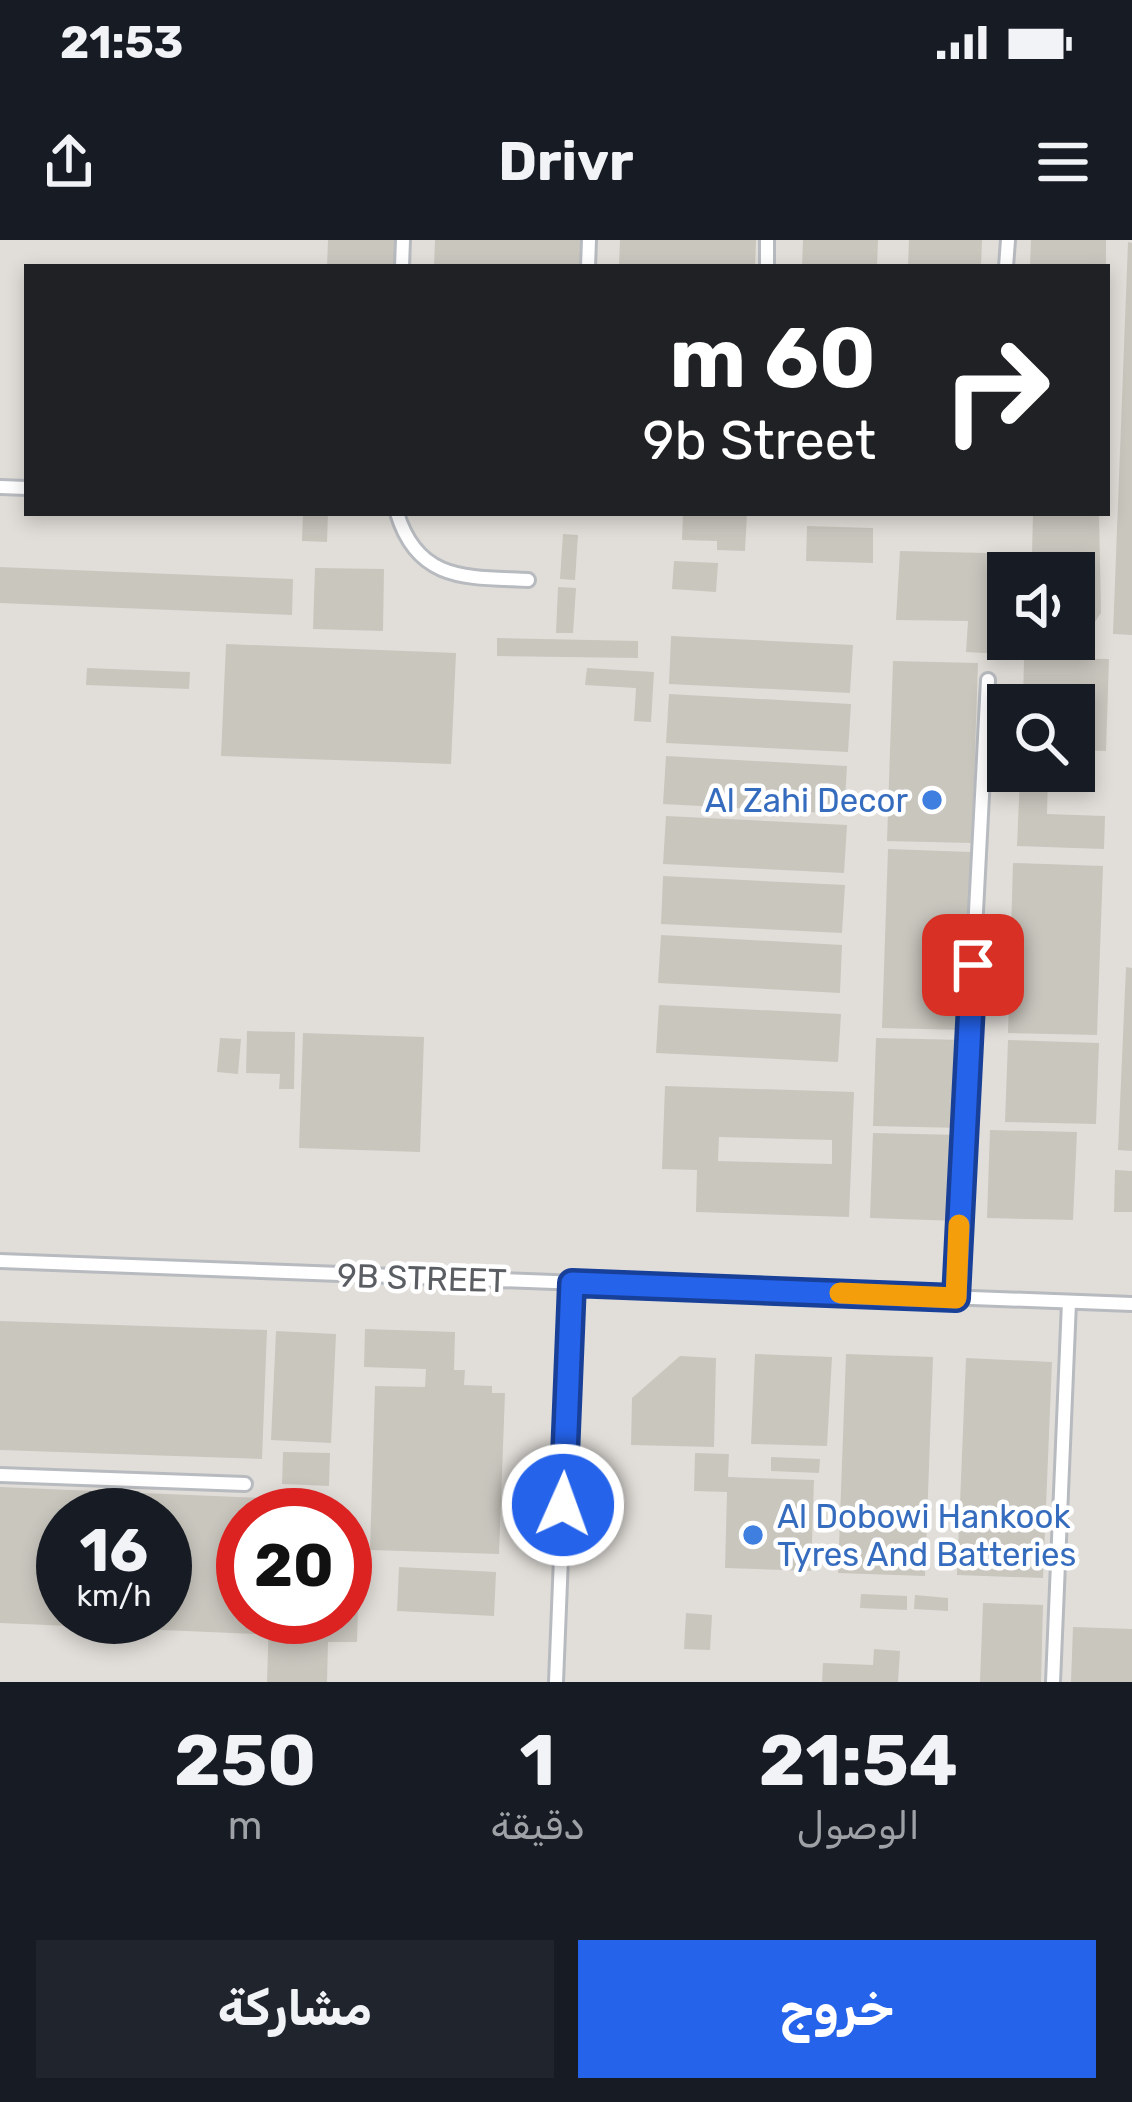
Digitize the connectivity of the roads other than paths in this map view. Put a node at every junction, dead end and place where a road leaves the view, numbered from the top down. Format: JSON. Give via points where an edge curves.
{"nodes":[{"id":1,"x":398,"y":516,"type":"edge"},
{"id":2,"x":528,"y":580,"type":"dead end"},
{"id":3,"x":988,"y":680,"type":"dead end"},
{"id":4,"x":0,"y":1261,"type":"edge"},
{"id":5,"x":572,"y":1283,"type":"junction"},
{"id":6,"x":956,"y":1298,"type":"junction"},
{"id":7,"x":1070,"y":1301,"type":"junction"},
{"id":8,"x":1132,"y":1304,"type":"edge"},
{"id":9,"x":0,"y":1475,"type":"edge"},
{"id":10,"x":245,"y":1484,"type":"dead end"},
{"id":11,"x":556,"y":1682,"type":"edge"},
{"id":12,"x":1053,"y":1682,"type":"edge"}],
"edges":[{"from":1,"to":2,"type":"lane","via":[[419,555],[438,569]]},
{"from":3,"to":6,"type":"lane"},
{"from":4,"to":5,"type":"lane","name":"9B STREET"},
{"from":5,"to":6,"type":"lane","name":"9B STREET"},
{"from":5,"to":11,"type":"lane"},
{"from":6,"to":7,"type":"lane","name":"9B STREET"},
{"from":7,"to":8,"type":"lane","name":"9B STREET"},
{"from":7,"to":12,"type":"lane"},
{"from":9,"to":10,"type":"lane"}]}
